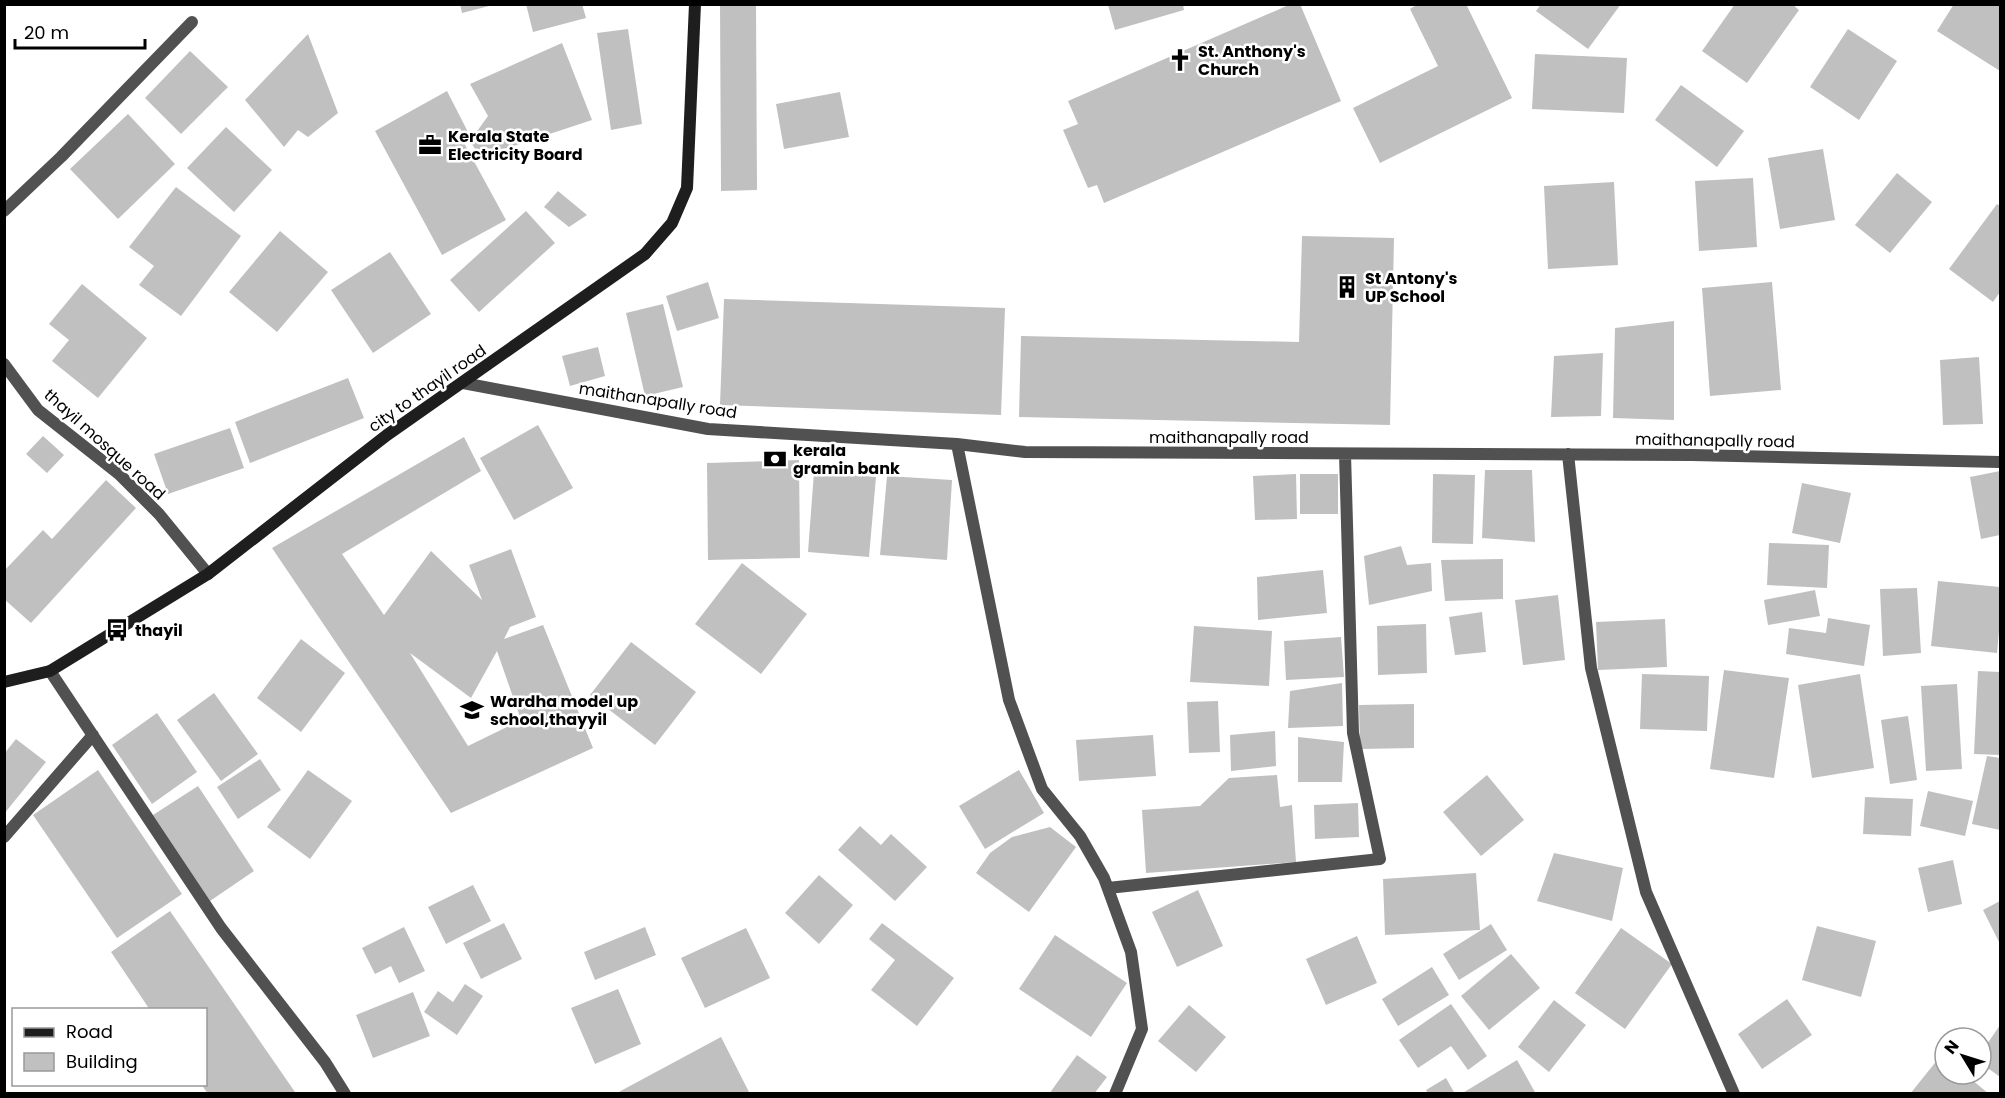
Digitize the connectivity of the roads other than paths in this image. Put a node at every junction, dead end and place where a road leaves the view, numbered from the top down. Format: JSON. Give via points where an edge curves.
{"nodes":[{"id":1,"x":694,"y":4,"type":"edge"},
{"id":2,"x":192,"y":22,"type":"dead end"},
{"id":3,"x":4,"y":211,"type":"edge"},
{"id":4,"x":4,"y":364,"type":"edge"},
{"id":5,"x":463,"y":383,"type":"junction"},
{"id":6,"x":957,"y":444,"type":"junction"},
{"id":7,"x":1345,"y":454,"type":"junction"},
{"id":8,"x":1568,"y":454,"type":"junction"},
{"id":9,"x":2001,"y":462,"type":"edge"},
{"id":10,"x":208,"y":574,"type":"junction"},
{"id":11,"x":50,"y":671,"type":"junction"},
{"id":12,"x":4,"y":682,"type":"edge"},
{"id":13,"x":93,"y":735,"type":"junction"},
{"id":14,"x":4,"y":837,"type":"edge"},
{"id":15,"x":1108,"y":888,"type":"junction"},
{"id":16,"x":345,"y":1094,"type":"edge"},
{"id":17,"x":1115,"y":1094,"type":"edge"},
{"id":18,"x":1734,"y":1094,"type":"edge"}],
"edges":[{"from":1,"to":5,"type":"main road","name":"city to thayil road","via":[[687,188],[672,223],[645,254]]},
{"from":2,"to":3,"type":"street"},
{"from":4,"to":10,"type":"street","name":"thayil mosque road","via":[[38,410],[119,474],[159,514]]},
{"from":5,"to":6,"type":"street","name":"maithanapally road","via":[[708,429]]},
{"from":5,"to":10,"type":"main road","name":"city to thayil road","via":[[387,435]]},
{"from":6,"to":7,"type":"street","name":"maithanapally road","via":[[1025,452]]},
{"from":6,"to":15,"type":"street","via":[[1009,700],[1042,789],[1080,836]]},
{"from":7,"to":8,"type":"street","name":"maithanapally road"},
{"from":7,"to":15,"type":"street","via":[[1353,733],[1380,859]]},
{"from":8,"to":9,"type":"street","name":"maithanapally road"},
{"from":8,"to":18,"type":"street","via":[[1591,668],[1646,892]]},
{"from":10,"to":11,"type":"main road","name":"city to thayil road"},
{"from":11,"to":12,"type":"main road","name":"city to thayil road"},
{"from":11,"to":13,"type":"street"},
{"from":13,"to":14,"type":"street"},
{"from":13,"to":16,"type":"street","via":[[221,928],[325,1062]]},
{"from":15,"to":17,"type":"street","via":[[1131,952],[1142,1029]]}]}
